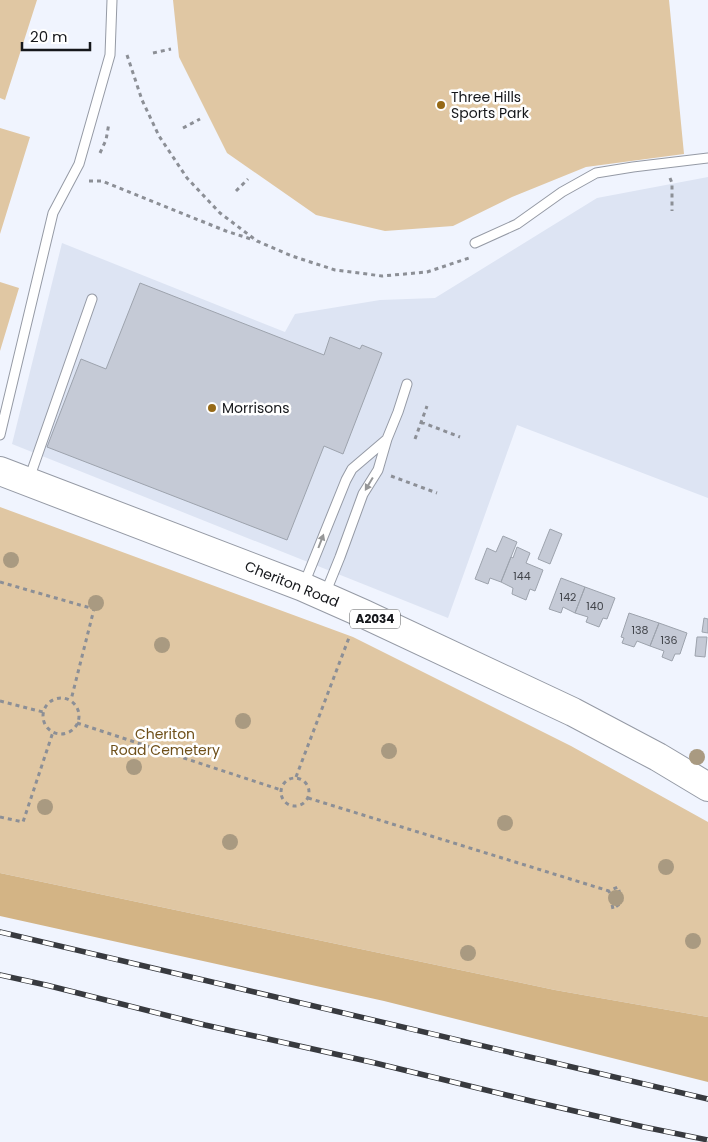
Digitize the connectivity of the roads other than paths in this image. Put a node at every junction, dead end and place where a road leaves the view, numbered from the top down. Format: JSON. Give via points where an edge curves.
{"nodes":[{"id":1,"x":112,"y":0,"type":"edge"},
{"id":2,"x":708,"y":158,"type":"edge"},
{"id":3,"x":475,"y":243,"type":"road end"},
{"id":4,"x":92,"y":299,"type":"dead end"},
{"id":5,"x":407,"y":384,"type":"dead end"},
{"id":6,"x":0,"y":435,"type":"edge"},
{"id":7,"x":387,"y":439,"type":"junction"},
{"id":8,"x":0,"y":471,"type":"edge"},
{"id":9,"x":28,"y":481,"type":"junction"},
{"id":10,"x":314,"y":592,"type":"junction"},
{"id":11,"x":708,"y":787,"type":"edge"}],
"edges":[{"from":1,"to":6,"type":"lane","via":[[110,55],[79,164],[53,212]]},
{"from":2,"to":3,"type":"lane","via":[[596,173],[517,224]]},
{"from":4,"to":9,"type":"lane"},
{"from":5,"to":7,"type":"lane"},
{"from":7,"to":10,"type":"lane","one_way":true,"via":[[378,470],[363,494],[340,557]]},
{"from":10,"to":7,"type":"lane","one_way":true,"via":[[346,480],[352,469]]},
{"from":8,"to":9,"type":"main road","name":"Cheriton Road","number":"A2034"},
{"from":9,"to":10,"type":"main road","name":"Cheriton Road","number":"A2034"},
{"from":10,"to":11,"type":"main road","name":"Cheriton Road","number":"A2034","via":[[573,712]]}]}
